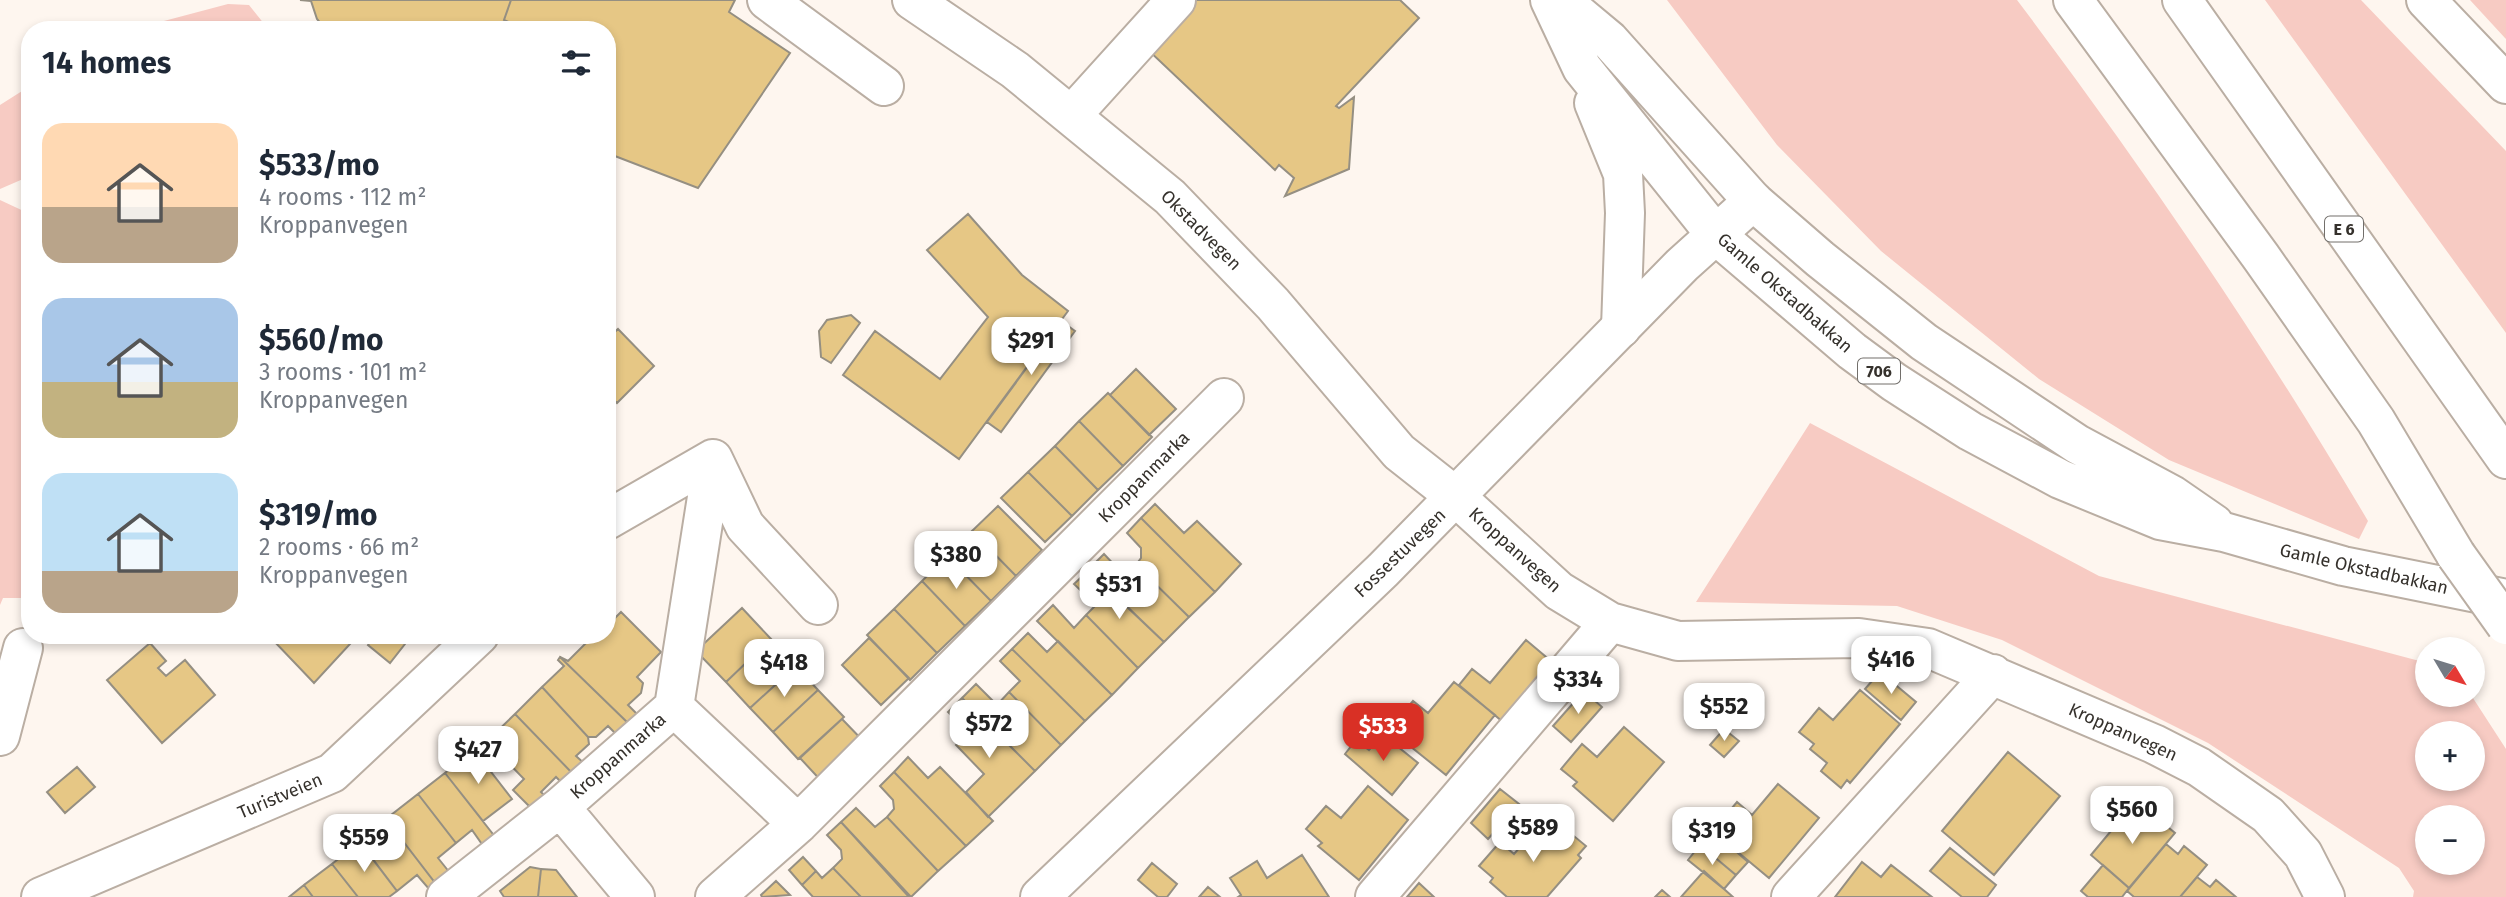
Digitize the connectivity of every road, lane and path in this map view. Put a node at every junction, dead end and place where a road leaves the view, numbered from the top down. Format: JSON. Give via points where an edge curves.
{"nodes":[{"id":1,"x":767,"y":0,"type":"edge"},
{"id":2,"x":912,"y":0,"type":"edge"},
{"id":3,"x":1176,"y":0,"type":"edge"},
{"id":4,"x":1550,"y":0,"type":"edge"},
{"id":5,"x":1561,"y":0,"type":"edge"},
{"id":6,"x":2073,"y":0,"type":"edge"},
{"id":7,"x":2182,"y":0,"type":"edge"},
{"id":8,"x":2426,"y":0,"type":"edge"},
{"id":9,"x":1582,"y":68,"type":"junction"},
{"id":10,"x":2506,"y":84,"type":"edge"},
{"id":11,"x":884,"y":86,"type":"dead end"},
{"id":12,"x":1071,"y":116,"type":"junction"},
{"id":13,"x":1753,"y":201,"type":"junction"},
{"id":14,"x":1716,"y":235,"type":"junction"},
{"id":15,"x":1621,"y":328,"type":"junction"},
{"id":16,"x":1224,"y":398,"type":"dead end"},
{"id":17,"x":713,"y":459,"type":"junction"},
{"id":18,"x":2506,"y":459,"type":"edge"},
{"id":19,"x":1457,"y":497,"type":"junction"},
{"id":20,"x":616,"y":515,"type":"edge"},
{"id":21,"x":2224,"y":532,"type":"junction"},
{"id":22,"x":2506,"y":599,"type":"edge"},
{"id":23,"x":818,"y":605,"type":"dead end"},
{"id":24,"x":1610,"y":622,"type":"junction"},
{"id":25,"x":2506,"y":625,"type":"edge"},
{"id":26,"x":469,"y":644,"type":"edge"},
{"id":27,"x":23,"y":648,"type":"dead end"},
{"id":28,"x":1993,"y":674,"type":"junction"},
{"id":29,"x":674,"y":707,"type":"junction"},
{"id":30,"x":0,"y":736,"type":"edge"},
{"id":31,"x":560,"y":807,"type":"junction"},
{"id":32,"x":798,"y":824,"type":"junction"},
{"id":33,"x":41,"y":897,"type":"edge"},
{"id":34,"x":446,"y":897,"type":"edge"},
{"id":35,"x":635,"y":897,"type":"edge"},
{"id":36,"x":715,"y":897,"type":"edge"},
{"id":37,"x":1040,"y":897,"type":"edge"},
{"id":38,"x":1375,"y":897,"type":"edge"},
{"id":39,"x":1791,"y":897,"type":"edge"},
{"id":40,"x":2325,"y":897,"type":"edge"}],
"edges":[{"from":1,"to":11,"type":"main road"},
{"from":2,"to":12,"type":"main road","name":"Okstadvegen","via":[[1014,70]]},
{"from":3,"to":12,"type":"main road"},
{"from":4,"to":9,"type":"main road","name":"Gamle Okstadbakkan"},
{"from":5,"to":13,"type":"main road","name":"Gamle Okstadbakkan","via":[[1609,40]]},
{"from":6,"to":25,"type":"main road","bridge":true,"via":[[2376,421],[2456,555]]},
{"from":7,"to":18,"type":"main road","number":"E 6"},
{"from":8,"to":10,"type":"main road"},
{"from":9,"to":14,"type":"main road","name":"Gamle Okstadbakkan"},
{"from":9,"to":15,"type":"main road","via":[[1623,174]]},
{"from":12,"to":19,"type":"main road","name":"Okstadvegen","via":[[1170,197],[1282,314],[1399,452]]},
{"from":13,"to":14,"type":"main road","name":"Fossestuvegen"},
{"from":13,"to":21,"type":"main road","name":"Gamle Okstadbakkan","number":"706","via":[[1924,342],[2077,444],[2172,495]]},
{"from":14,"to":15,"type":"main road","name":"Fossestuvegen"},
{"from":14,"to":21,"type":"main road","name":"Gamle Okstadbakkan","number":"706","via":[[1852,351],[1970,431],[2060,480],[2109,500],[2160,520]]},
{"from":15,"to":19,"type":"main road","name":"Fossestuvegen"},
{"from":16,"to":32,"type":"main road","name":"Kroppanmarka"},
{"from":17,"to":20,"type":"main road"},
{"from":17,"to":23,"type":"main road","via":[[744,526]]},
{"from":17,"to":29,"type":"main road"},
{"from":19,"to":24,"type":"main road","name":"Kroppanvegen","via":[[1559,592]]},
{"from":19,"to":37,"type":"main road","name":"Fossestuvegen"},
{"from":21,"to":22,"type":"main road","name":"Gamle Okstadbakkan","number":"706","via":[[2343,566]]},
{"from":24,"to":28,"type":"main road","name":"Kroppanvegen","via":[[1678,640],[1859,638],[1928,648]]},
{"from":24,"to":38,"type":"main road"},
{"from":26,"to":33,"type":"main road","name":"Turistveien","via":[[332,773]]},
{"from":27,"to":30,"type":"main road"},
{"from":28,"to":39,"type":"main road"},
{"from":28,"to":40,"type":"main road","name":"Kroppanvegen","via":[[2199,767],[2267,815],[2303,854]]},
{"from":29,"to":31,"type":"main road","name":"Kroppanmarka"},
{"from":29,"to":32,"type":"main road","name":"Kroppanmarka"},
{"from":31,"to":34,"type":"main road","name":"Kroppanmarka"},
{"from":31,"to":35,"type":"main road","name":"Kroppanmarka"},
{"from":32,"to":36,"type":"main road","name":"Kroppanmarka"}]}
